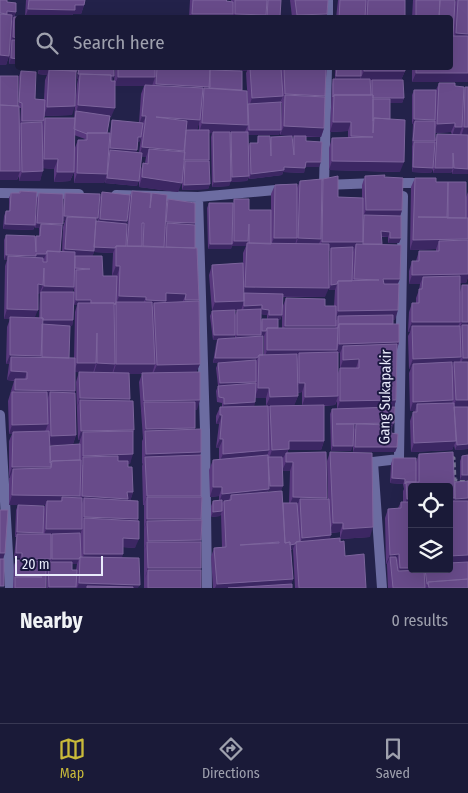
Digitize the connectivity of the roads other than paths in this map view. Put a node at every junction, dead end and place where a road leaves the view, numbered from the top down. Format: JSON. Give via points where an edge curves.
{"nodes":[{"id":1,"x":328,"y":0,"type":"edge"},
{"id":2,"x":328,"y":15,"type":"edge"},
{"id":3,"x":327,"y":70,"type":"edge"},
{"id":4,"x":441,"y":182,"type":"edge"},
{"id":5,"x":403,"y":183,"type":"junction"},
{"id":6,"x":295,"y":188,"type":"edge"},
{"id":7,"x":0,"y":193,"type":"edge"},
{"id":8,"x":198,"y":197,"type":"junction"},
{"id":9,"x":0,"y":415,"type":"edge"},
{"id":10,"x":10,"y":588,"type":"edge"},
{"id":11,"x":207,"y":588,"type":"edge"},
{"id":12,"x":382,"y":588,"type":"edge"}],
"edges":[{"from":1,"to":2,"type":"street"},
{"from":3,"to":5,"type":"street","via":[[319,186]]},
{"from":4,"to":5,"type":"street"},
{"from":5,"to":12,"type":"street","name":"Gang Sukapakir","via":[[399,459],[373,462]]},
{"from":6,"to":8,"type":"street"},
{"from":7,"to":8,"type":"street"},
{"from":8,"to":11,"type":"street"},
{"from":9,"to":10,"type":"street"}]}
